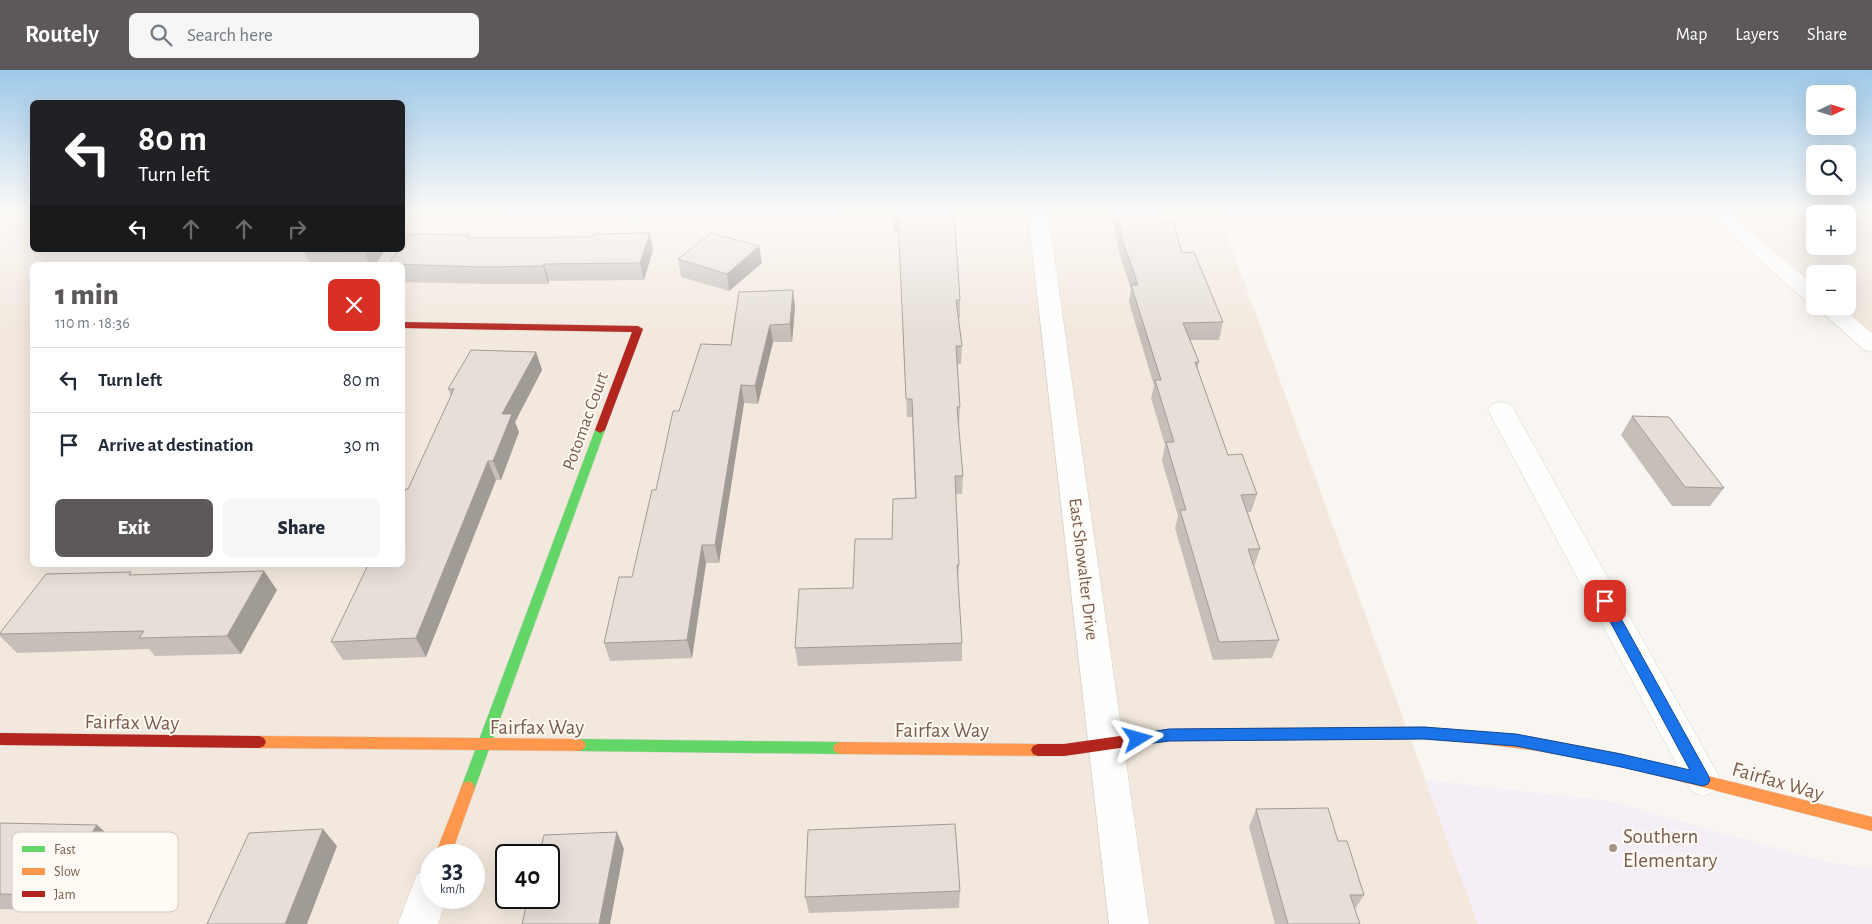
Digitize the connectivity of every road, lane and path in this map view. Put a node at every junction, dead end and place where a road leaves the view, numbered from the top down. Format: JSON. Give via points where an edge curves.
{"nodes":[{"id":1,"x":1043,"y":253,"type":"edge"},
{"id":2,"x":1762,"y":253,"type":"edge"},
{"id":3,"x":1806,"y":289,"type":"edge"},
{"id":4,"x":1837,"y":315,"type":"edge"},
{"id":5,"x":405,"y":324,"type":"edge"},
{"id":6,"x":1872,"y":345,"type":"edge"},
{"id":7,"x":1501,"y":410,"type":"dead end"},
{"id":8,"x":0,"y":739,"type":"edge"},
{"id":9,"x":1106,"y":744,"type":"junction"},
{"id":10,"x":484,"y":746,"type":"junction"},
{"id":11,"x":1703,"y":780,"type":"junction"},
{"id":12,"x":1872,"y":824,"type":"edge"},
{"id":13,"x":447,"y":844,"type":"edge"},
{"id":14,"x":423,"y":909,"type":"edge"},
{"id":15,"x":418,"y":924,"type":"edge"},
{"id":16,"x":1129,"y":924,"type":"edge"}],
"edges":[{"from":1,"to":9,"type":"street","name":"East Showalter Drive"},
{"from":2,"to":3,"type":"street"},
{"from":4,"to":6,"type":"street"},
{"from":5,"to":10,"type":"street","name":"Potomac Court","via":[[638,330]]},
{"from":7,"to":11,"type":"street"},
{"from":8,"to":10,"type":"street","name":"Fairfax Way"},
{"from":9,"to":10,"type":"street","name":"Fairfax Way","via":[[1064,750]]},
{"from":9,"to":11,"type":"street","name":"Fairfax Way","via":[[1169,735],[1424,733],[1516,740]]},
{"from":9,"to":16,"type":"street","name":"East Showalter Drive"},
{"from":10,"to":13,"type":"street"},
{"from":11,"to":12,"type":"street","name":"Fairfax Way"},
{"from":14,"to":15,"type":"street"}]}
